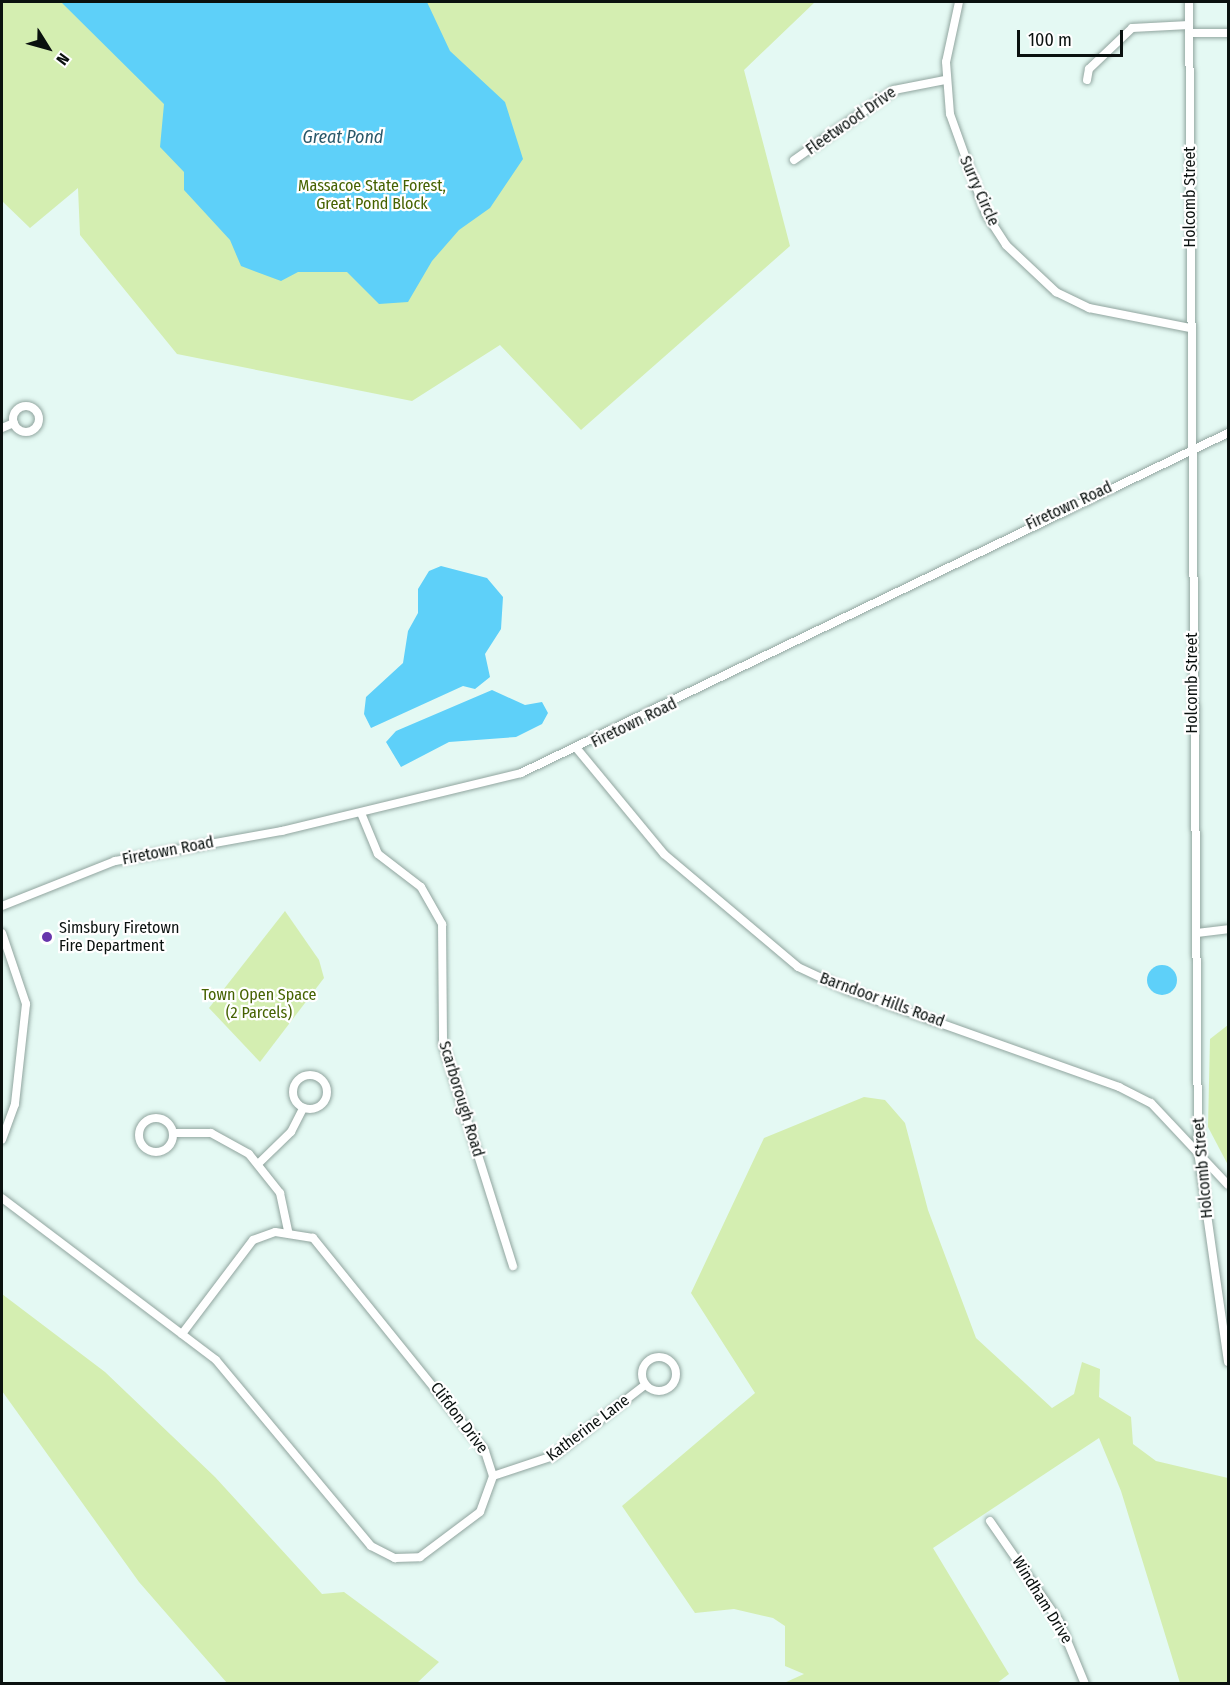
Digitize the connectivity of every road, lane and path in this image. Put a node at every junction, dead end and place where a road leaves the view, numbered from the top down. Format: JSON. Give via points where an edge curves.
{"nodes":[{"id":1,"x":959,"y":2,"type":"edge"},
{"id":2,"x":1189,"y":2,"type":"edge"},
{"id":3,"x":1189,"y":29,"type":"junction"},
{"id":4,"x":1228,"y":33,"type":"edge"},
{"id":5,"x":945,"y":80,"type":"junction"},
{"id":6,"x":1087,"y":81,"type":"dead end"},
{"id":7,"x":794,"y":160,"type":"dead end"},
{"id":8,"x":1190,"y":328,"type":"junction"},
{"id":9,"x":14,"y":423,"type":"dead end"},
{"id":10,"x":2,"y":428,"type":"edge"},
{"id":11,"x":1228,"y":433,"type":"edge"},
{"id":12,"x":1191,"y":449,"type":"junction"},
{"id":13,"x":578,"y":750,"type":"junction"},
{"id":14,"x":361,"y":813,"type":"junction"},
{"id":15,"x":2,"y":906,"type":"edge"},
{"id":16,"x":1228,"y":929,"type":"edge"},
{"id":17,"x":2,"y":933,"type":"edge"},
{"id":18,"x":1197,"y":933,"type":"junction"},
{"id":19,"x":303,"y":1107,"type":"junction"},
{"id":20,"x":173,"y":1133,"type":"junction"},
{"id":21,"x":2,"y":1140,"type":"edge"},
{"id":22,"x":1198,"y":1150,"type":"junction"},
{"id":23,"x":258,"y":1164,"type":"junction"},
{"id":24,"x":1228,"y":1185,"type":"edge"},
{"id":25,"x":2,"y":1198,"type":"edge"},
{"id":26,"x":288,"y":1232,"type":"junction"},
{"id":27,"x":513,"y":1266,"type":"dead end"},
{"id":28,"x":182,"y":1334,"type":"junction"},
{"id":29,"x":1228,"y":1362,"type":"edge"},
{"id":30,"x":645,"y":1385,"type":"junction"},
{"id":31,"x":493,"y":1476,"type":"junction"},
{"id":32,"x":990,"y":1521,"type":"dead end"},
{"id":33,"x":1085,"y":1683,"type":"edge"}],
"edges":[{"from":1,"to":5,"type":"street","name":"Surry Circle"},
{"from":2,"to":3,"type":"street","name":"Holcomb Street"},
{"from":3,"to":4,"type":"street"},
{"from":3,"to":6,"type":"street","via":[[1132,28],[1089,69]]},
{"from":3,"to":8,"type":"street","name":"Holcomb Street"},
{"from":5,"to":7,"type":"street","name":"Fleetwood Drive","via":[[894,90]]},
{"from":5,"to":8,"type":"street","name":"Surry Circle","via":[[962,156],[986,214],[1028,270],[1089,308]]},
{"from":8,"to":12,"type":"street","name":"Holcomb Street"},
{"from":9,"to":10,"type":"street"},
{"from":11,"to":12,"type":"street","name":"Firetown Road"},
{"from":12,"to":13,"type":"street","name":"Firetown Road"},
{"from":12,"to":18,"type":"street","name":"Holcomb Street"},
{"from":13,"to":14,"type":"street","name":"Firetown Road","via":[[502,779]]},
{"from":13,"to":22,"type":"street","name":"Barndoor Hills Road","via":[[664,854],[798,967],[847,990],[1119,1086],[1151,1103]]},
{"from":14,"to":15,"type":"street","name":"Firetown Road","via":[[115,861]]},
{"from":14,"to":27,"type":"street","name":"Scarborough Road","via":[[378,854],[421,887],[440,918],[443,1044]]},
{"from":16,"to":18,"type":"street"},
{"from":17,"to":21,"type":"street","via":[[26,1004],[15,1104]]},
{"from":18,"to":22,"type":"street","name":"Holcomb Street"},
{"from":19,"to":19,"type":"street","via":[[314,1108],[326,1098],[325,1082],[316,1075],[296,1083],[293,1094]]},
{"from":19,"to":23,"type":"street","via":[[291,1132]]},
{"from":20,"to":20,"type":"street","via":[[161,1151],[149,1151],[139,1137],[141,1127],[154,1118],[164,1120]]},
{"from":20,"to":23,"type":"street","via":[[212,1133],[240,1146]]},
{"from":22,"to":24,"type":"street","name":"Barndoor Hills Road"},
{"from":22,"to":29,"type":"street","name":"Holcomb Street"},
{"from":23,"to":26,"type":"street","via":[[280,1193]]},
{"from":25,"to":28,"type":"street","name":"Clifdon Drive"},
{"from":26,"to":28,"type":"street","via":[[262,1235],[242,1249]]},
{"from":26,"to":31,"type":"street","name":"Clifdon Drive","via":[[325,1246],[476,1438]]},
{"from":28,"to":31,"type":"street","name":"Clifdon Drive","via":[[237,1383],[353,1528],[382,1553],[420,1557],[440,1546],[480,1512]]},
{"from":30,"to":30,"type":"street","name":"Katherine Lane","via":[[654,1391],[670,1388],[676,1378],[672,1362],[651,1359],[643,1368]]},
{"from":30,"to":31,"type":"street","name":"Katherine Lane","via":[[554,1456]]},
{"from":32,"to":33,"type":"street","name":"Windham Drive","via":[[1059,1621]]}]}
